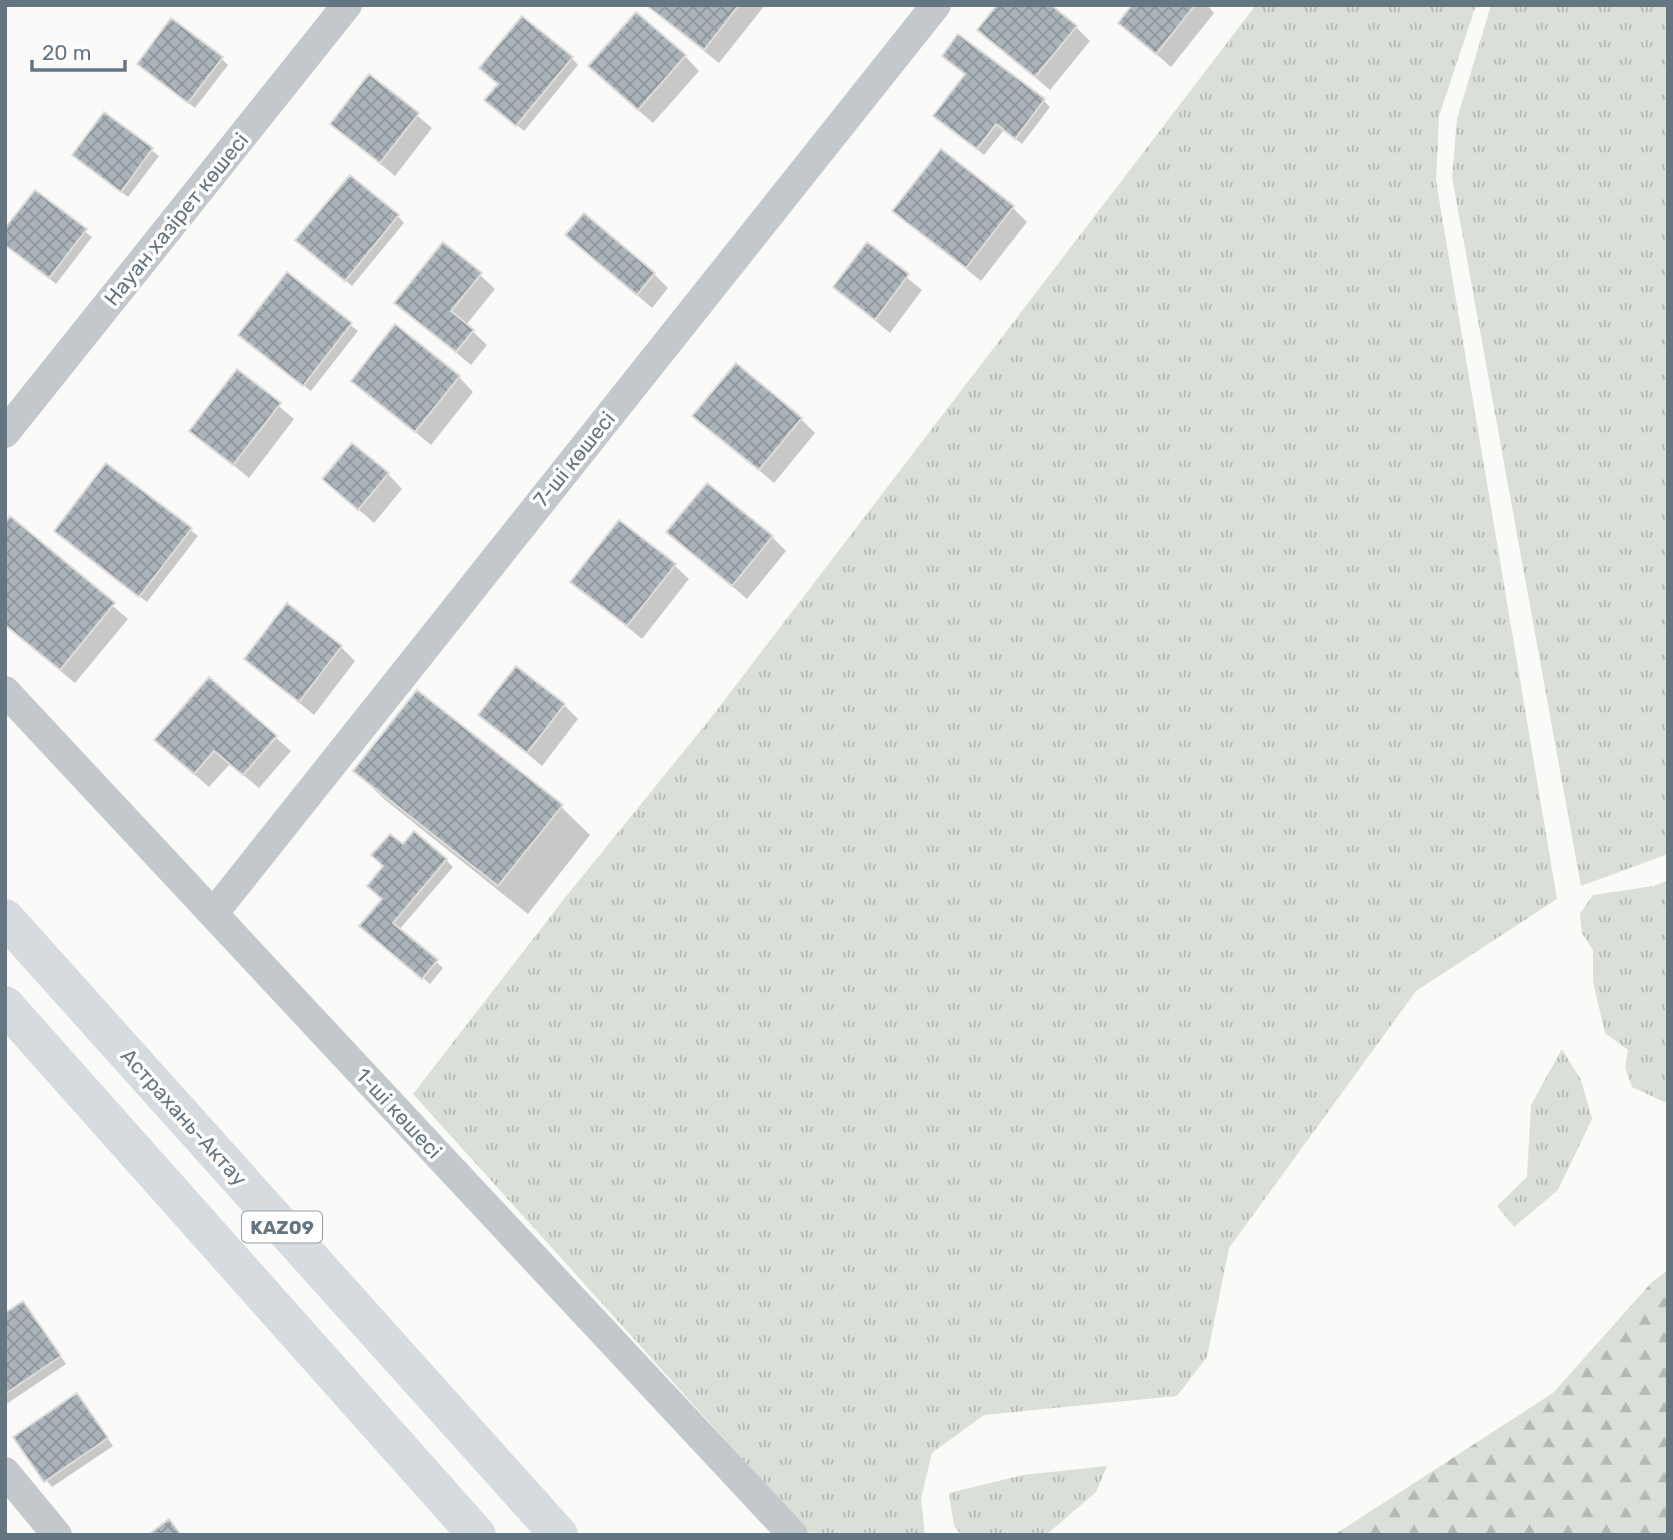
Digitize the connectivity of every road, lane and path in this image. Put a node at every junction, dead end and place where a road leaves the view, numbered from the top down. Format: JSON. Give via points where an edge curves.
{"nodes":[{"id":1,"x":347,"y":5,"type":"edge"},
{"id":2,"x":936,"y":5,"type":"edge"},
{"id":3,"x":5,"y":433,"type":"edge"},
{"id":4,"x":5,"y":691,"type":"edge"},
{"id":5,"x":213,"y":914,"type":"junction"},
{"id":6,"x":5,"y":918,"type":"edge"},
{"id":7,"x":5,"y":1005,"type":"edge"},
{"id":8,"x":5,"y":1472,"type":"edge"},
{"id":9,"x":57,"y":1535,"type":"edge"},
{"id":10,"x":477,"y":1535,"type":"edge"},
{"id":11,"x":559,"y":1535,"type":"edge"},
{"id":12,"x":793,"y":1535,"type":"edge"}],
"edges":[{"from":1,"to":3,"type":"street","name":"Науан хазірет көшесі"},
{"from":2,"to":5,"type":"street","name":"7-шi көшесі"},
{"from":4,"to":5,"type":"street","name":"1-шi көшесі"},
{"from":5,"to":12,"type":"street","name":"1-шi көшесі"},
{"from":6,"to":11,"type":"highway","name":"Астрахань-Актау","number":"KAZ09"},
{"from":7,"to":10,"type":"highway","number":"KAZ09"},
{"from":8,"to":9,"type":"street"}]}
